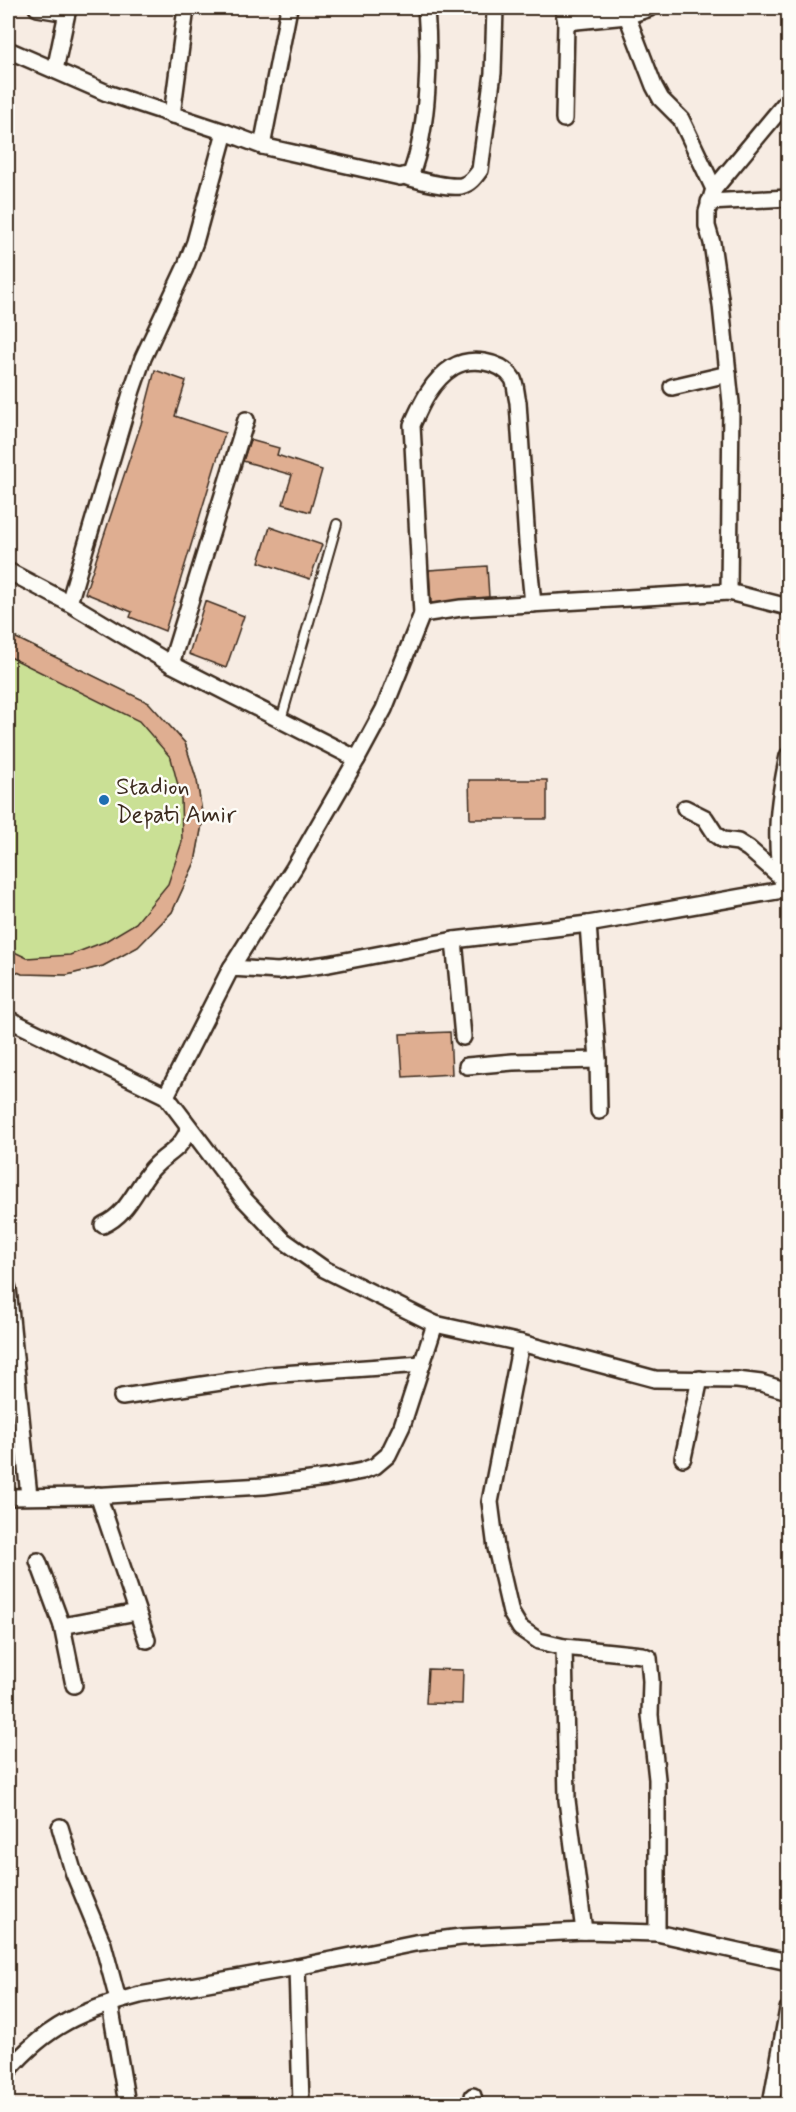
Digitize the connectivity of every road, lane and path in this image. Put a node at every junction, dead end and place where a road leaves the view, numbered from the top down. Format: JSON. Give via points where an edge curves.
{"nodes":[{"id":1,"x":37,"y":8,"type":"edge"},
{"id":2,"x":186,"y":8,"type":"edge"},
{"id":3,"x":289,"y":8,"type":"edge"},
{"id":4,"x":426,"y":8,"type":"edge"},
{"id":5,"x":495,"y":8,"type":"edge"},
{"id":6,"x":650,"y":8,"type":"edge"},
{"id":7,"x":68,"y":10,"type":"edge"},
{"id":8,"x":565,"y":15,"type":"edge"},
{"id":9,"x":627,"y":16,"type":"junction"},
{"id":10,"x":8,"y":50,"type":"edge"},
{"id":11,"x":55,"y":70,"type":"junction"},
{"id":12,"x":789,"y":100,"type":"edge"},
{"id":13,"x":172,"y":115,"type":"junction"},
{"id":14,"x":564,"y":119,"type":"dead end"},
{"id":15,"x":225,"y":132,"type":"junction"},
{"id":16,"x":262,"y":146,"type":"junction"},
{"id":17,"x":407,"y":177,"type":"junction"},
{"id":18,"x":712,"y":196,"type":"junction"},
{"id":19,"x":789,"y":198,"type":"edge"},
{"id":20,"x":728,"y":374,"type":"junction"},
{"id":21,"x":672,"y":387,"type":"dead end"},
{"id":22,"x":246,"y":420,"type":"dead end"},
{"id":23,"x":338,"y":524,"type":"dead end"},
{"id":24,"x":8,"y":571,"type":"edge"},
{"id":25,"x":729,"y":592,"type":"junction"},
{"id":26,"x":69,"y":603,"type":"junction"},
{"id":27,"x":533,"y":604,"type":"junction"},
{"id":28,"x":789,"y":607,"type":"edge"},
{"id":29,"x":422,"y":614,"type":"junction"},
{"id":30,"x":171,"y":664,"type":"junction"},
{"id":31,"x":281,"y":720,"type":"junction"},
{"id":32,"x":789,"y":756,"type":"edge"},
{"id":33,"x":357,"y":759,"type":"junction"},
{"id":34,"x":685,"y":808,"type":"dead end"},
{"id":35,"x":785,"y":885,"type":"edge"},
{"id":36,"x":588,"y":924,"type":"junction"},
{"id":37,"x":454,"y":940,"type":"junction"},
{"id":38,"x":231,"y":968,"type":"junction"},
{"id":39,"x":8,"y":1019,"type":"edge"},
{"id":40,"x":463,"y":1037,"type":"dead end"},
{"id":41,"x":598,"y":1060,"type":"junction"},
{"id":42,"x":467,"y":1066,"type":"dead end"},
{"id":43,"x":166,"y":1096,"type":"junction"},
{"id":44,"x":599,"y":1111,"type":"dead end"},
{"id":45,"x":189,"y":1128,"type":"junction"},
{"id":46,"x":104,"y":1225,"type":"dead end"},
{"id":47,"x":8,"y":1288,"type":"edge"},
{"id":48,"x":435,"y":1324,"type":"junction"},
{"id":49,"x":521,"y":1343,"type":"junction"},
{"id":50,"x":422,"y":1364,"type":"junction"},
{"id":51,"x":700,"y":1379,"type":"junction"},
{"id":52,"x":789,"y":1391,"type":"edge"},
{"id":53,"x":122,"y":1397,"type":"dead end"},
{"id":54,"x":683,"y":1458,"type":"dead end"},
{"id":55,"x":98,"y":1495,"type":"junction"},
{"id":56,"x":29,"y":1496,"type":"junction"},
{"id":57,"x":8,"y":1497,"type":"edge"},
{"id":58,"x":38,"y":1561,"type":"dead end"},
{"id":59,"x":137,"y":1612,"type":"junction"},
{"id":60,"x":62,"y":1626,"type":"junction"},
{"id":61,"x":147,"y":1640,"type":"dead end"},
{"id":62,"x":564,"y":1647,"type":"junction"},
{"id":63,"x":74,"y":1685,"type":"dead end"},
{"id":64,"x":60,"y":1827,"type":"dead end"},
{"id":65,"x":584,"y":1931,"type":"junction"},
{"id":66,"x":657,"y":1933,"type":"junction"},
{"id":67,"x":789,"y":1962,"type":"edge"},
{"id":68,"x":297,"y":1967,"type":"junction"},
{"id":69,"x":114,"y":2002,"type":"junction"},
{"id":70,"x":789,"y":2009,"type":"edge"},
{"id":71,"x":8,"y":2071,"type":"edge"},
{"id":72,"x":127,"y":2104,"type":"edge"},
{"id":73,"x":301,"y":2104,"type":"edge"},
{"id":74,"x":771,"y":2104,"type":"edge"}],
"edges":[{"from":1,"to":7,"type":"street"},
{"from":2,"to":13,"type":"street"},
{"from":3,"to":16,"type":"street"},
{"from":4,"to":17,"type":"street","via":[[424,118],[414,168]]},
{"from":5,"to":17,"type":"street","via":[[493,73],[480,170],[462,186]]},
{"from":6,"to":9,"type":"street"},
{"from":7,"to":11,"type":"street"},
{"from":8,"to":9,"type":"street"},
{"from":8,"to":14,"type":"street"},
{"from":9,"to":18,"type":"street","via":[[654,86],[681,119]]},
{"from":10,"to":11,"type":"street"},
{"from":11,"to":13,"type":"street"},
{"from":12,"to":18,"type":"street"},
{"from":13,"to":15,"type":"street"},
{"from":15,"to":16,"type":"street"},
{"from":15,"to":26,"type":"street","via":[[195,242],[132,390]]},
{"from":16,"to":17,"type":"street"},
{"from":18,"to":19,"type":"street"},
{"from":18,"to":20,"type":"street","via":[[707,226]]},
{"from":20,"to":21,"type":"street"},
{"from":20,"to":25,"type":"street"},
{"from":22,"to":30,"type":"street"},
{"from":23,"to":31,"type":"lane"},
{"from":24,"to":26,"type":"street"},
{"from":25,"to":27,"type":"street"},
{"from":25,"to":28,"type":"street"},
{"from":26,"to":30,"type":"street"},
{"from":27,"to":29,"type":"street"},
{"from":27,"to":29,"type":"street","via":[[514,381],[500,367],[469,361],[453,368],[431,388],[412,424]]},
{"from":29,"to":33,"type":"street","via":[[384,709]]},
{"from":30,"to":31,"type":"street"},
{"from":31,"to":33,"type":"street"},
{"from":32,"to":35,"type":"street","via":[[781,791],[777,843]]},
{"from":33,"to":38,"type":"street"},
{"from":34,"to":35,"type":"street","via":[[705,818],[723,840],[738,842],[749,849]]},
{"from":35,"to":36,"type":"street"},
{"from":36,"to":37,"type":"street"},
{"from":36,"to":41,"type":"street"},
{"from":37,"to":38,"type":"street","via":[[278,971]]},
{"from":37,"to":40,"type":"street"},
{"from":38,"to":43,"type":"street"},
{"from":39,"to":43,"type":"street"},
{"from":41,"to":42,"type":"street"},
{"from":41,"to":44,"type":"street"},
{"from":43,"to":45,"type":"street"},
{"from":45,"to":46,"type":"street","via":[[182,1144],[153,1169],[123,1212]]},
{"from":45,"to":48,"type":"street","via":[[243,1198],[283,1240],[324,1269]]},
{"from":47,"to":56,"type":"street"},
{"from":48,"to":49,"type":"street"},
{"from":48,"to":50,"type":"street"},
{"from":49,"to":51,"type":"street","via":[[655,1379]]},
{"from":49,"to":62,"type":"street","via":[[492,1487],[491,1515],[511,1614],[529,1636]]},
{"from":50,"to":53,"type":"street","via":[[268,1375]]},
{"from":50,"to":55,"type":"street","via":[[402,1426],[388,1455],[375,1466],[326,1478],[264,1486]]},
{"from":51,"to":52,"type":"street","via":[[761,1383]]},
{"from":51,"to":54,"type":"street"},
{"from":55,"to":56,"type":"street"},
{"from":55,"to":59,"type":"street"},
{"from":56,"to":57,"type":"street"},
{"from":58,"to":60,"type":"street"},
{"from":59,"to":60,"type":"street"},
{"from":59,"to":61,"type":"street"},
{"from":60,"to":63,"type":"street"},
{"from":62,"to":65,"type":"street","via":[[567,1800]]},
{"from":62,"to":66,"type":"street","via":[[649,1658],[657,1779]]},
{"from":64,"to":69,"type":"street","via":[[74,1874],[103,1944]]},
{"from":65,"to":66,"type":"street"},
{"from":65,"to":68,"type":"street","via":[[461,1937]]},
{"from":66,"to":67,"type":"street"},
{"from":68,"to":69,"type":"street"},
{"from":68,"to":73,"type":"street"},
{"from":69,"to":71,"type":"street","via":[[67,2020],[45,2034]]},
{"from":69,"to":72,"type":"street"},
{"from":70,"to":74,"type":"street"}]}
